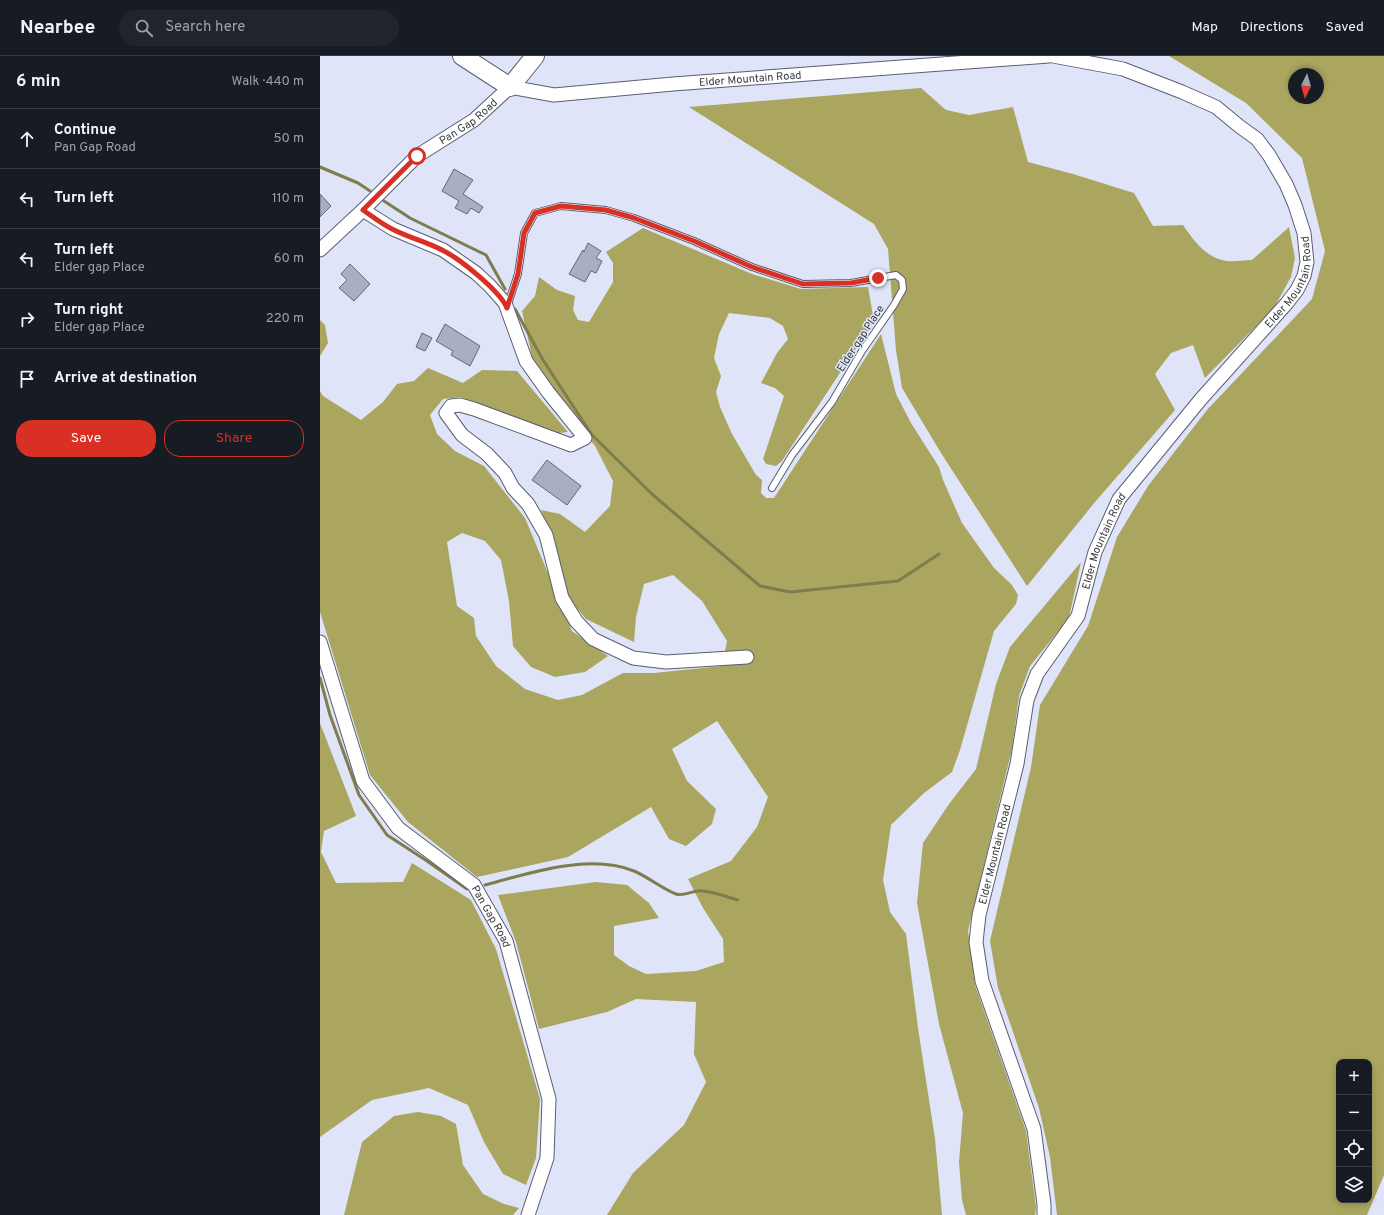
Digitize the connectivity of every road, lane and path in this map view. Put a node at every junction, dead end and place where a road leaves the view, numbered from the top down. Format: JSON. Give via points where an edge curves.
{"nodes":[{"id":1,"x":462,"y":56,"type":"edge"},
{"id":2,"x":535,"y":56,"type":"edge"},
{"id":3,"x":1049,"y":56,"type":"edge"},
{"id":4,"x":1053,"y":56,"type":"edge"},
{"id":5,"x":510,"y":87,"type":"junction"},
{"id":6,"x":363,"y":210,"type":"junction"},
{"id":7,"x":320,"y":250,"type":"edge"},
{"id":8,"x":507,"y":308,"type":"junction"},
{"id":9,"x":772,"y":488,"type":"dead end"},
{"id":10,"x":320,"y":642,"type":"edge"},
{"id":11,"x":747,"y":657,"type":"dead end"},
{"id":12,"x":528,"y":1215,"type":"edge"},
{"id":13,"x":1044,"y":1215,"type":"edge"}],
"edges":[{"from":1,"to":5,"type":"street","name":"Elder Mountain Road"},
{"from":2,"to":5,"type":"street"},
{"from":3,"to":5,"type":"street","name":"Elder Mountain Road","via":[[554,95]]},
{"from":4,"to":13,"type":"street","name":"Elder Mountain Road","via":[[1123,69],[1182,92],[1216,106],[1257,139],[1286,184],[1295,205],[1304,233],[1307,262],[1304,276],[1287,303],[1201,399],[1119,499],[1095,552],[1078,616],[1037,674],[1027,700],[1017,764],[979,915],[976,942],[982,981],[1034,1129]]},
{"from":5,"to":6,"type":"street","name":"Pan Gap Road","via":[[474,120],[417,156]]},
{"from":6,"to":7,"type":"street","name":"Pan Gap Road"},
{"from":6,"to":8,"type":"street","via":[[393,229],[443,250],[476,273],[505,302]]},
{"from":8,"to":9,"type":"lane","name":"Elder gap Place","via":[[518,274],[524,233],[535,213],[561,206],[606,210],[634,218],[752,267],[803,284],[851,283],[896,275],[902,280],[903,289],[894,305],[862,351],[832,402],[792,455]]},
{"from":8,"to":11,"type":"street","via":[[526,361],[585,438],[572,445],[460,406],[451,406],[446,413],[462,435],[487,454],[505,473],[528,504],[546,535],[562,598],[576,622],[593,639],[632,658],[666,662]]},
{"from":10,"to":12,"type":"street","name":"Pan Gap Road","via":[[364,781],[398,828],[474,884],[506,941],[549,1099],[547,1158]]}]}
